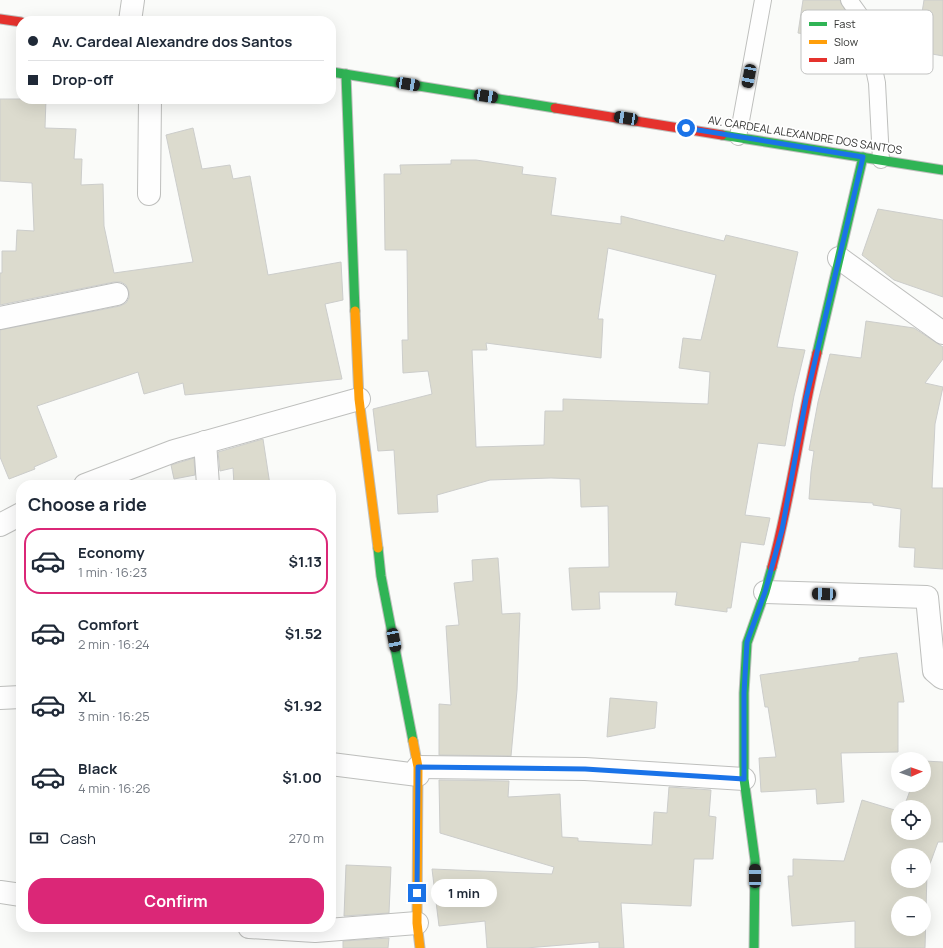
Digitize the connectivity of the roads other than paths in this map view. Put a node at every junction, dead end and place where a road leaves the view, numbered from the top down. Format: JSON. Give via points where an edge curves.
{"nodes":[{"id":1,"x":133,"y":0,"type":"edge"},
{"id":2,"x":763,"y":0,"type":"edge"},
{"id":3,"x":849,"y":0,"type":"edge"},
{"id":4,"x":856,"y":10,"type":"edge"},
{"id":5,"x":131,"y":16,"type":"edge"},
{"id":6,"x":0,"y":19,"type":"edge"},
{"id":7,"x":16,"y":21,"type":"edge"},
{"id":8,"x":336,"y":72,"type":"edge"},
{"id":9,"x":346,"y":74,"type":"junction"},
{"id":10,"x":875,"y":74,"type":"edge"},
{"id":11,"x":150,"y":104,"type":"edge"},
{"id":12,"x":738,"y":136,"type":"junction"},
{"id":13,"x":863,"y":157,"type":"junction"},
{"id":14,"x":881,"y":160,"type":"junction"},
{"id":15,"x":943,"y":170,"type":"edge"},
{"id":16,"x":149,"y":194,"type":"dead end"},
{"id":17,"x":839,"y":258,"type":"junction"},
{"id":18,"x":117,"y":294,"type":"dead end"},
{"id":19,"x":0,"y":318,"type":"edge"},
{"id":20,"x":943,"y":333,"type":"edge"},
{"id":21,"x":358,"y":399,"type":"junction"},
{"id":22,"x":205,"y":442,"type":"junction"},
{"id":23,"x":98,"y":480,"type":"edge"},
{"id":24,"x":208,"y":480,"type":"edge"},
{"id":25,"x":16,"y":517,"type":"edge"},
{"id":26,"x":0,"y":525,"type":"edge"},
{"id":27,"x":765,"y":592,"type":"junction"},
{"id":28,"x":943,"y":678,"type":"edge"},
{"id":29,"x":16,"y":697,"type":"edge"},
{"id":30,"x":0,"y":698,"type":"edge"},
{"id":31,"x":336,"y":764,"type":"edge"},
{"id":32,"x":418,"y":771,"type":"junction"},
{"id":33,"x":744,"y":779,"type":"junction"},
{"id":34,"x":0,"y":892,"type":"edge"},
{"id":35,"x":16,"y":894,"type":"edge"},
{"id":36,"x":417,"y":923,"type":"junction"},
{"id":37,"x":336,"y":929,"type":"edge"},
{"id":38,"x":420,"y":948,"type":"edge"},
{"id":39,"x":754,"y":948,"type":"edge"}],
"edges":[{"from":1,"to":5,"type":"street"},
{"from":2,"to":12,"type":"lane"},
{"from":3,"to":4,"type":"lane"},
{"from":6,"to":7,"type":"street"},
{"from":8,"to":9,"type":"street","name":"AV. CARDEAL ALEXANDRE DOS SANTOS"},
{"from":9,"to":12,"type":"street","name":"AV. CARDEAL ALEXANDRE DOS SANTOS"},
{"from":9,"to":21,"type":"street"},
{"from":10,"to":14,"type":"lane"},
{"from":11,"to":16,"type":"street"},
{"from":12,"to":13,"type":"street","name":"AV. CARDEAL ALEXANDRE DOS SANTOS"},
{"from":13,"to":14,"type":"street","name":"AV. CARDEAL ALEXANDRE DOS SANTOS"},
{"from":13,"to":17,"type":"street"},
{"from":14,"to":15,"type":"street","name":"AV. CARDEAL ALEXANDRE DOS SANTOS"},
{"from":17,"to":20,"type":"street"},
{"from":17,"to":27,"type":"street","via":[[806,399],[782,530]]},
{"from":18,"to":19,"type":"street"},
{"from":21,"to":22,"type":"street"},
{"from":21,"to":32,"type":"street","via":[[380,576]]},
{"from":22,"to":23,"type":"street"},
{"from":22,"to":24,"type":"street"},
{"from":25,"to":26,"type":"street"},
{"from":27,"to":28,"type":"street","via":[[927,597],[934,671]]},
{"from":27,"to":33,"type":"street","via":[[747,642]]},
{"from":29,"to":30,"type":"street"},
{"from":31,"to":32,"type":"street"},
{"from":32,"to":33,"type":"street","via":[[585,769]]},
{"from":32,"to":36,"type":"street"},
{"from":33,"to":39,"type":"street","via":[[755,860]]},
{"from":34,"to":35,"type":"street"},
{"from":36,"to":37,"type":"street"},
{"from":36,"to":38,"type":"street"}]}
